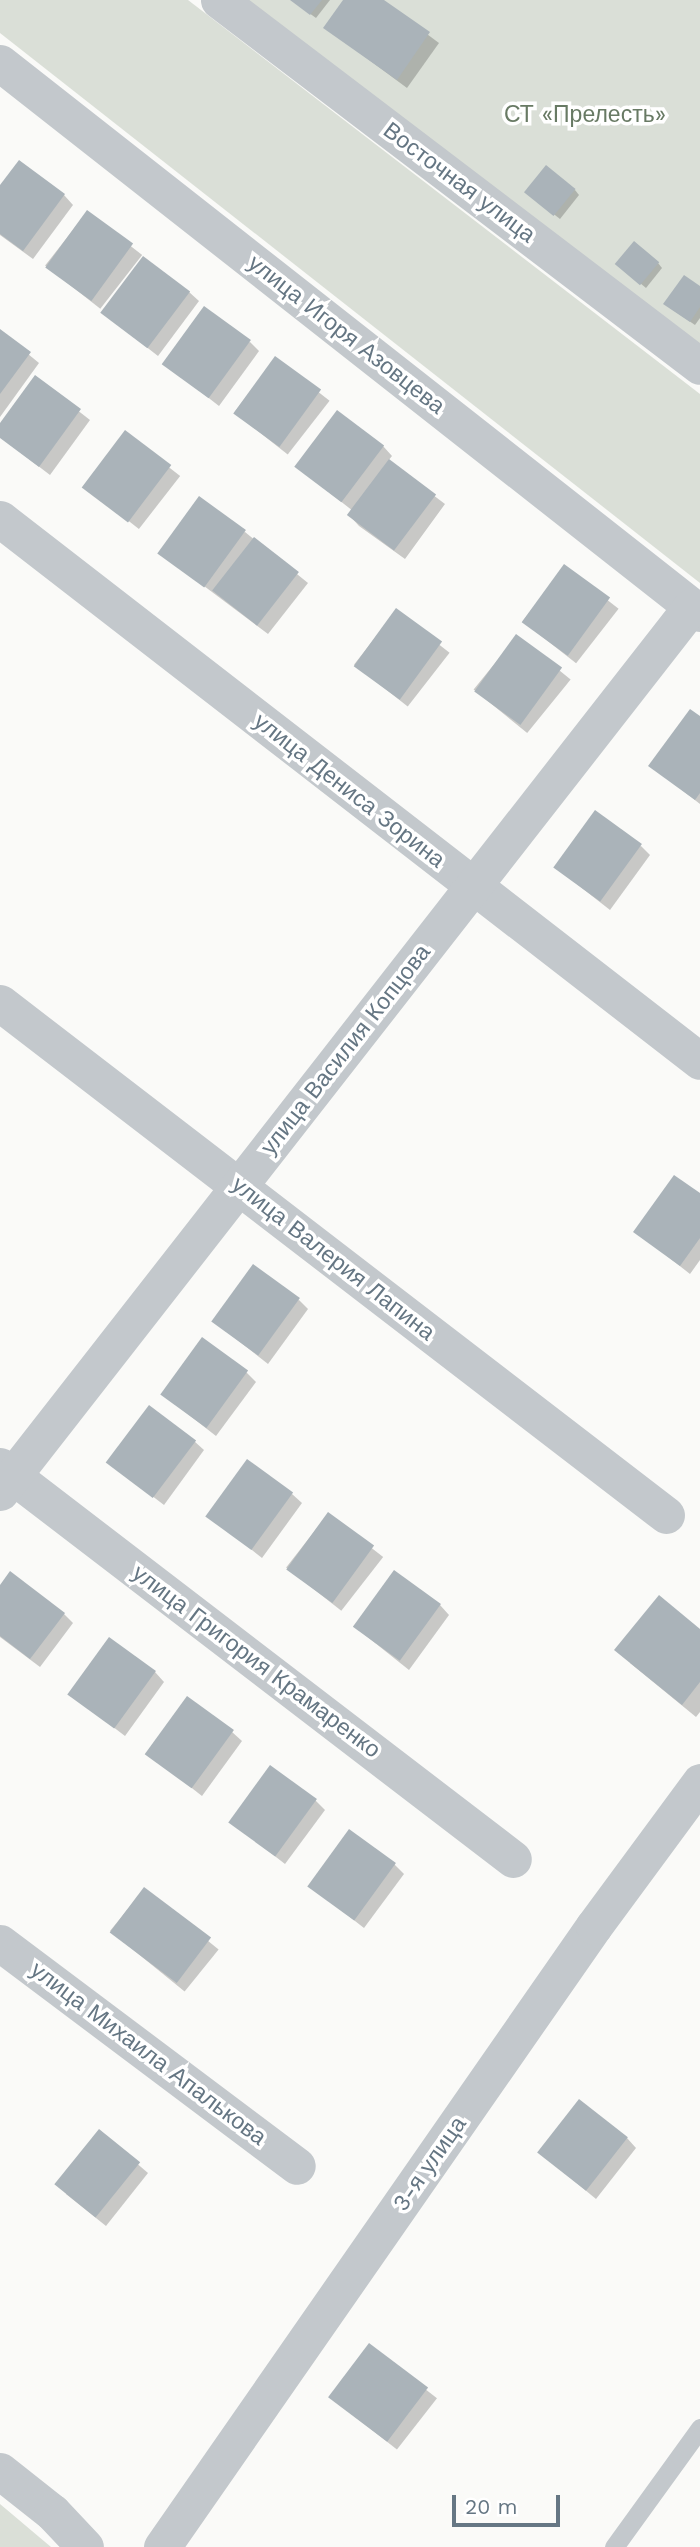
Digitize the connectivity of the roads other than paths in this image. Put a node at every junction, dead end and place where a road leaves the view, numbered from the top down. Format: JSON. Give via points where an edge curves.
{"nodes":[{"id":1,"x":219,"y":0,"type":"edge"},
{"id":2,"x":0,"y":63,"type":"edge"},
{"id":3,"x":700,"y":366,"type":"edge"},
{"id":4,"x":0,"y":519,"type":"edge"},
{"id":5,"x":696,"y":610,"type":"edge"},
{"id":6,"x":473,"y":887,"type":"junction"},
{"id":7,"x":0,"y":1003,"type":"edge"},
{"id":8,"x":700,"y":1061,"type":"edge"},
{"id":9,"x":239,"y":1187,"type":"junction"},
{"id":10,"x":4,"y":1477,"type":"edge"},
{"id":11,"x":666,"y":1515,"type":"dead end"},
{"id":12,"x":700,"y":1782,"type":"edge"},
{"id":13,"x":513,"y":1859,"type":"dead end"},
{"id":14,"x":0,"y":1943,"type":"edge"},
{"id":15,"x":297,"y":2166,"type":"dead end"},
{"id":16,"x":700,"y":2428,"type":"edge"},
{"id":17,"x":0,"y":2471,"type":"edge"},
{"id":18,"x":85,"y":2547,"type":"edge"},
{"id":19,"x":162,"y":2547,"type":"edge"},
{"id":20,"x":614,"y":2547,"type":"edge"}],
"edges":[{"from":1,"to":3,"type":"street","name":"Восточная улица"},
{"from":2,"to":5,"type":"street","name":"улица Игоря Азовцева"},
{"from":4,"to":6,"type":"street","name":"улица Дениса Зорина"},
{"from":5,"to":6,"type":"street","name":"улица Василия Копцова"},
{"from":6,"to":8,"type":"street","name":"улица Дениса Зорина"},
{"from":6,"to":9,"type":"street","name":"улица Василия Копцова"},
{"from":7,"to":9,"type":"street","name":"улица Валерия Лапина"},
{"from":9,"to":10,"type":"street","name":"улица Василия Копцова"},
{"from":9,"to":11,"type":"street","name":"улица Валерия Лапина"},
{"from":10,"to":13,"type":"street","name":"улица Григория Крамаренко"},
{"from":12,"to":19,"type":"street","name":"3-я улица","via":[[594,1926]]},
{"from":14,"to":15,"type":"street","name":"улица Михаила Апалькова"},
{"from":16,"to":20,"type":"lane"},
{"from":17,"to":18,"type":"street","via":[[52,2512]]}]}
